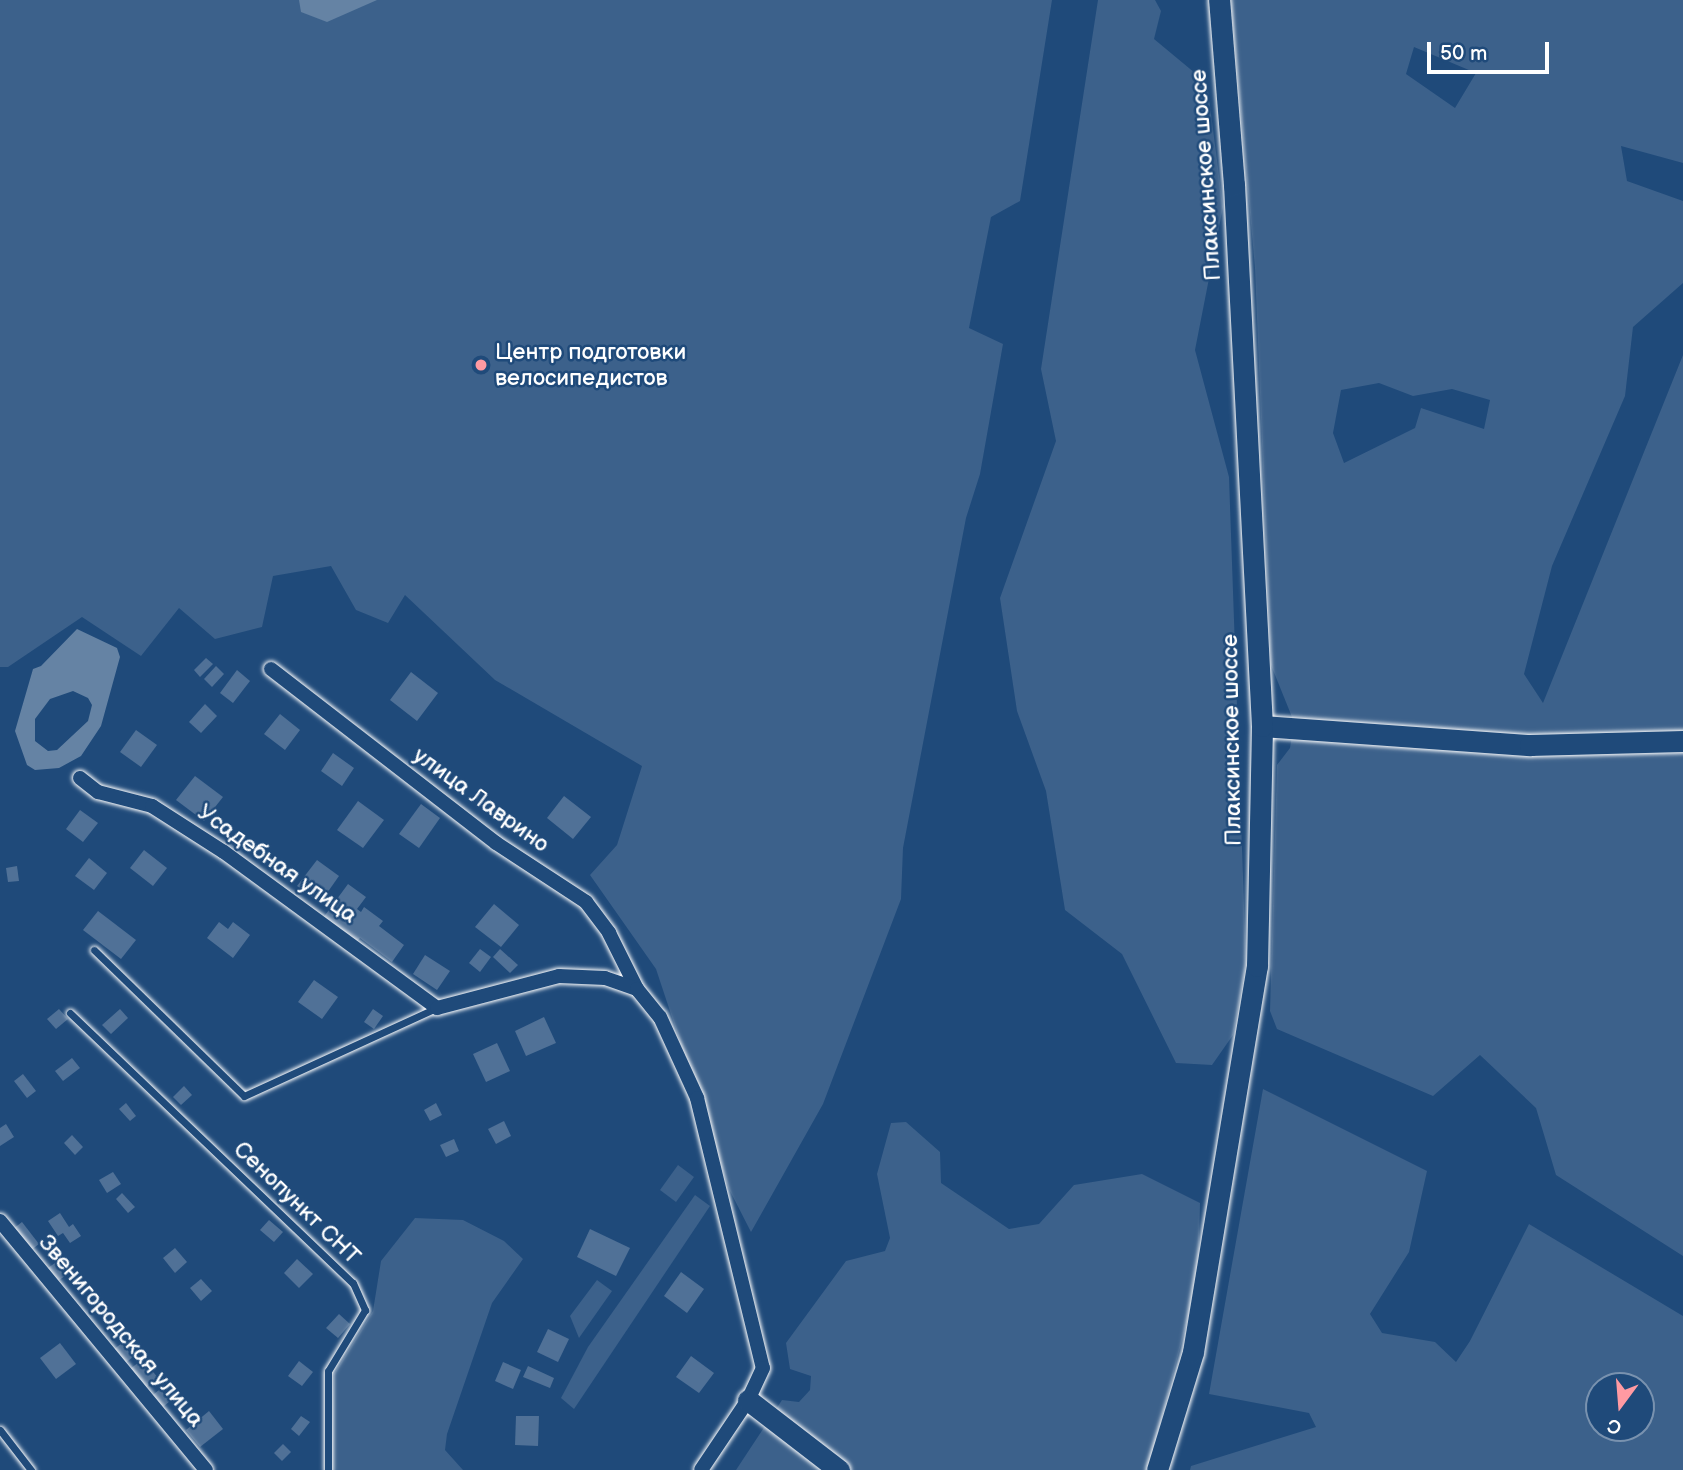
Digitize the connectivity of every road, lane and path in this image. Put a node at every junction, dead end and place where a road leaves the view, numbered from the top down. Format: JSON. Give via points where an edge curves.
{"nodes":[{"id":1,"x":1219,"y":0,"type":"edge"},
{"id":2,"x":271,"y":669,"type":"dead end"},
{"id":3,"x":1262,"y":726,"type":"junction"},
{"id":4,"x":1683,"y":741,"type":"edge"},
{"id":5,"x":80,"y":778,"type":"dead end"},
{"id":6,"x":94,"y":950,"type":"dead end"},
{"id":7,"x":637,"y":989,"type":"junction"},
{"id":8,"x":437,"y":1008,"type":"junction"},
{"id":9,"x":70,"y":1013,"type":"dead end"},
{"id":10,"x":0,"y":1221,"type":"edge"},
{"id":11,"x":748,"y":1400,"type":"junction"},
{"id":12,"x":0,"y":1430,"type":"edge"},
{"id":13,"x":31,"y":1470,"type":"edge"},
{"id":14,"x":206,"y":1470,"type":"edge"},
{"id":15,"x":328,"y":1470,"type":"edge"},
{"id":16,"x":701,"y":1470,"type":"edge"},
{"id":17,"x":839,"y":1470,"type":"edge"},
{"id":18,"x":1157,"y":1470,"type":"edge"}],
"edges":[{"from":1,"to":3,"type":"main road","name":"Плаксинское шоссе","via":[[1234,185]]},
{"from":2,"to":7,"type":"street","name":"улица Лаврино","via":[[496,843],[586,902],[609,933]]},
{"from":3,"to":4,"type":"main road","via":[[1530,745]]},
{"from":3,"to":18,"type":"main road","name":"Плаксинское шоссе","via":[[1257,966],[1193,1352]]},
{"from":5,"to":8,"type":"street","name":"Усадебная улица","via":[[99,792],[163,812]]},
{"from":6,"to":8,"type":"lane","via":[[244,1096]]},
{"from":7,"to":8,"type":"street","via":[[605,978],[559,976]]},
{"from":7,"to":11,"type":"street","name":"улица Лаврино","via":[[660,1017],[697,1098],[763,1368]]},
{"from":9,"to":15,"type":"lane","name":"Сенопункт СНТ","via":[[353,1283],[365,1310],[328,1371]]},
{"from":10,"to":14,"type":"street","name":"Звенигородская улица"},
{"from":11,"to":16,"type":"street"},
{"from":11,"to":17,"type":"main road"},
{"from":12,"to":13,"type":"lane"}]}
